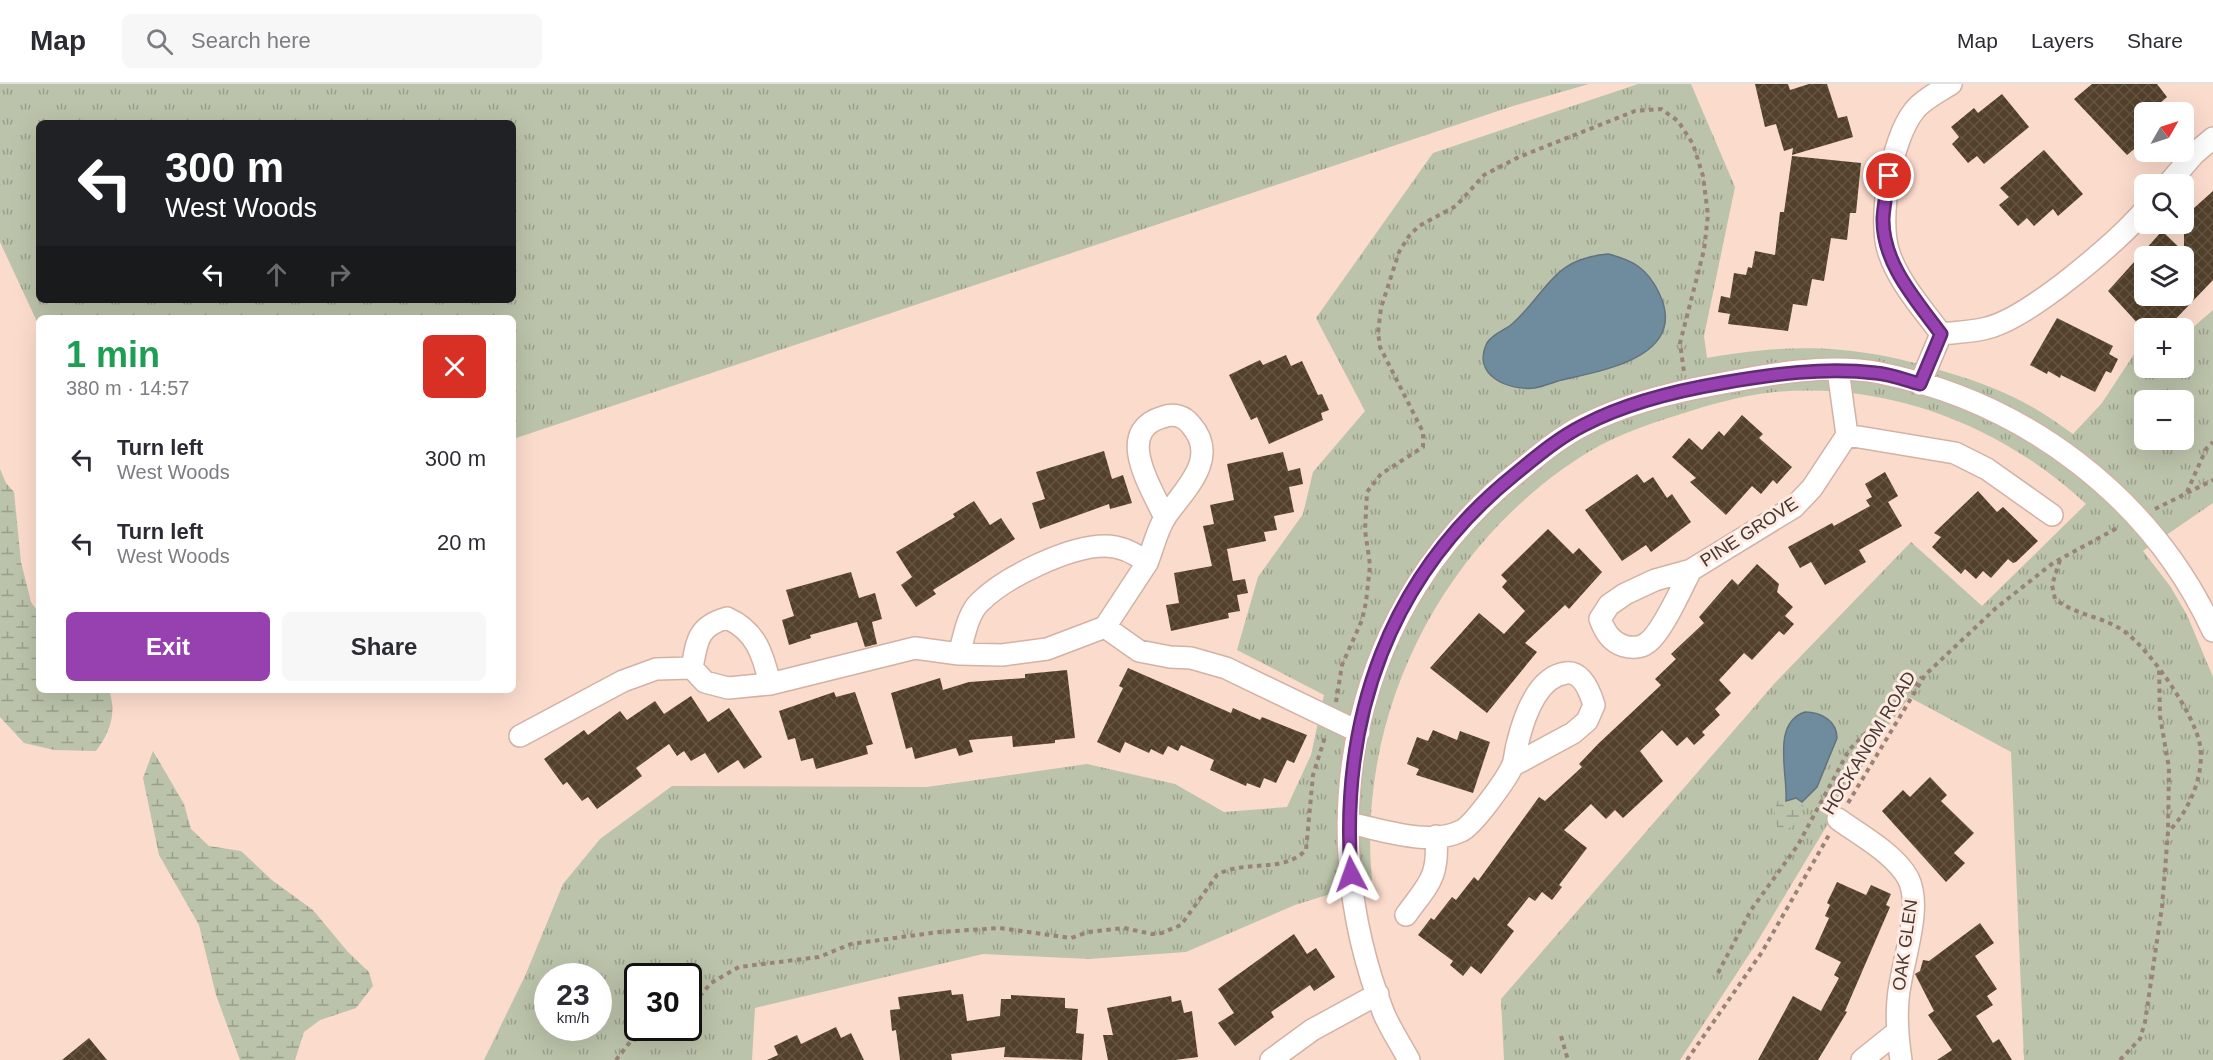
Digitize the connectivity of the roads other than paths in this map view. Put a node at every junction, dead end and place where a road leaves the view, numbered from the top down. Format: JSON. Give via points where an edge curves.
{"nodes":[{"id":1,"x":1952,"y":84,"type":"edge"},
{"id":2,"x":2213,"y":138,"type":"edge"},
{"id":3,"x":2177,"y":174,"type":"edge"},
{"id":4,"x":2134,"y":220,"type":"edge"},
{"id":5,"x":1941,"y":334,"type":"junction"},
{"id":6,"x":1838,"y":370,"type":"junction"},
{"id":7,"x":1920,"y":384,"type":"junction"},
{"id":8,"x":1847,"y":435,"type":"junction"},
{"id":9,"x":2052,"y":515,"type":"dead end"},
{"id":10,"x":1165,"y":518,"type":"dead end"},
{"id":11,"x":1147,"y":563,"type":"junction"},
{"id":12,"x":1691,"y":570,"type":"dead end"},
{"id":13,"x":1105,"y":627,"type":"junction"},
{"id":14,"x":2213,"y":631,"type":"edge"},
{"id":15,"x":959,"y":654,"type":"junction"},
{"id":16,"x":692,"y":668,"type":"junction"},
{"id":17,"x":770,"y":684,"type":"junction"},
{"id":18,"x":1359,"y":732,"type":"junction"},
{"id":19,"x":520,"y":736,"type":"dead end"},
{"id":20,"x":1512,"y":766,"type":"junction"},
{"id":21,"x":1838,"y":819,"type":"road end"},
{"id":22,"x":1348,"y":823,"type":"junction"},
{"id":23,"x":1436,"y":836,"type":"junction"},
{"id":24,"x":1406,"y":915,"type":"dead end"},
{"id":25,"x":1378,"y":994,"type":"junction"},
{"id":26,"x":1897,"y":1032,"type":"junction"},
{"id":27,"x":1272,"y":1060,"type":"edge"},
{"id":28,"x":1409,"y":1060,"type":"edge"},
{"id":29,"x":1862,"y":1060,"type":"edge"},
{"id":30,"x":1901,"y":1060,"type":"edge"}],
"edges":[{"from":1,"to":5,"type":"street","via":[[1915,109],[1905,124],[1889,176],[1883,219],[1888,252],[1902,280]]},
{"from":2,"to":3,"type":"street"},
{"from":4,"to":5,"type":"street","via":[[2080,270],[2029,307],[1989,328]]},
{"from":5,"to":7,"type":"street"},
{"from":6,"to":7,"type":"street","via":[[1878,373]]},
{"from":6,"to":8,"type":"street"},
{"from":6,"to":18,"type":"street","via":[[1766,375],[1691,389],[1620,409],[1582,425],[1549,447],[1488,496],[1440,549],[1393,623],[1368,688]]},
{"from":7,"to":14,"type":"street","via":[[1978,406],[2050,442],[2097,476],[2138,517],[2184,576]]},
{"from":8,"to":9,"type":"street","via":[[1955,453],[1987,469]]},
{"from":8,"to":12,"type":"street","name":"PINE GROVE","via":[[1812,488],[1794,507]]},
{"from":10,"to":11,"type":"street"},
{"from":11,"to":13,"type":"street"},
{"from":11,"to":15,"type":"street","via":[[1134,552],[1106,545],[1070,551],[1011,580],[979,603],[970,617]]},
{"from":13,"to":15,"type":"street","via":[[1047,649],[1002,655]]},
{"from":13,"to":18,"type":"street","via":[[1140,651],[1191,658],[1226,668]]},
{"from":15,"to":17,"type":"street","via":[[915,648]]},
{"from":16,"to":17,"type":"street","via":[[705,682],[728,688]]},
{"from":16,"to":17,"type":"street","via":[[697,641],[710,623],[727,618],[743,625],[753,636],[763,654]]},
{"from":16,"to":19,"type":"street","via":[[656,669],[623,681]]},
{"from":18,"to":22,"type":"street","via":[[1351,769]]},
{"from":20,"to":20,"type":"street","via":[[1540,688],[1567,673],[1577,676],[1588,688],[1594,705],[1587,722]]},
{"from":20,"to":23,"type":"street","via":[[1487,805],[1462,831]]},
{"from":21,"to":26,"type":"street","name":"OAK GLEN","via":[[1899,866],[1912,888],[1915,899],[1902,969]]},
{"from":22,"to":23,"type":"street"},
{"from":22,"to":25,"type":"street","via":[[1352,893],[1364,954]]},
{"from":23,"to":24,"type":"street","via":[[1438,863]]},
{"from":25,"to":27,"type":"street","via":[[1312,1030]]},
{"from":25,"to":28,"type":"street","via":[[1385,1017]]},
{"from":26,"to":29,"type":"street"},
{"from":26,"to":30,"type":"street","name":"OAK GLEN"}]}
